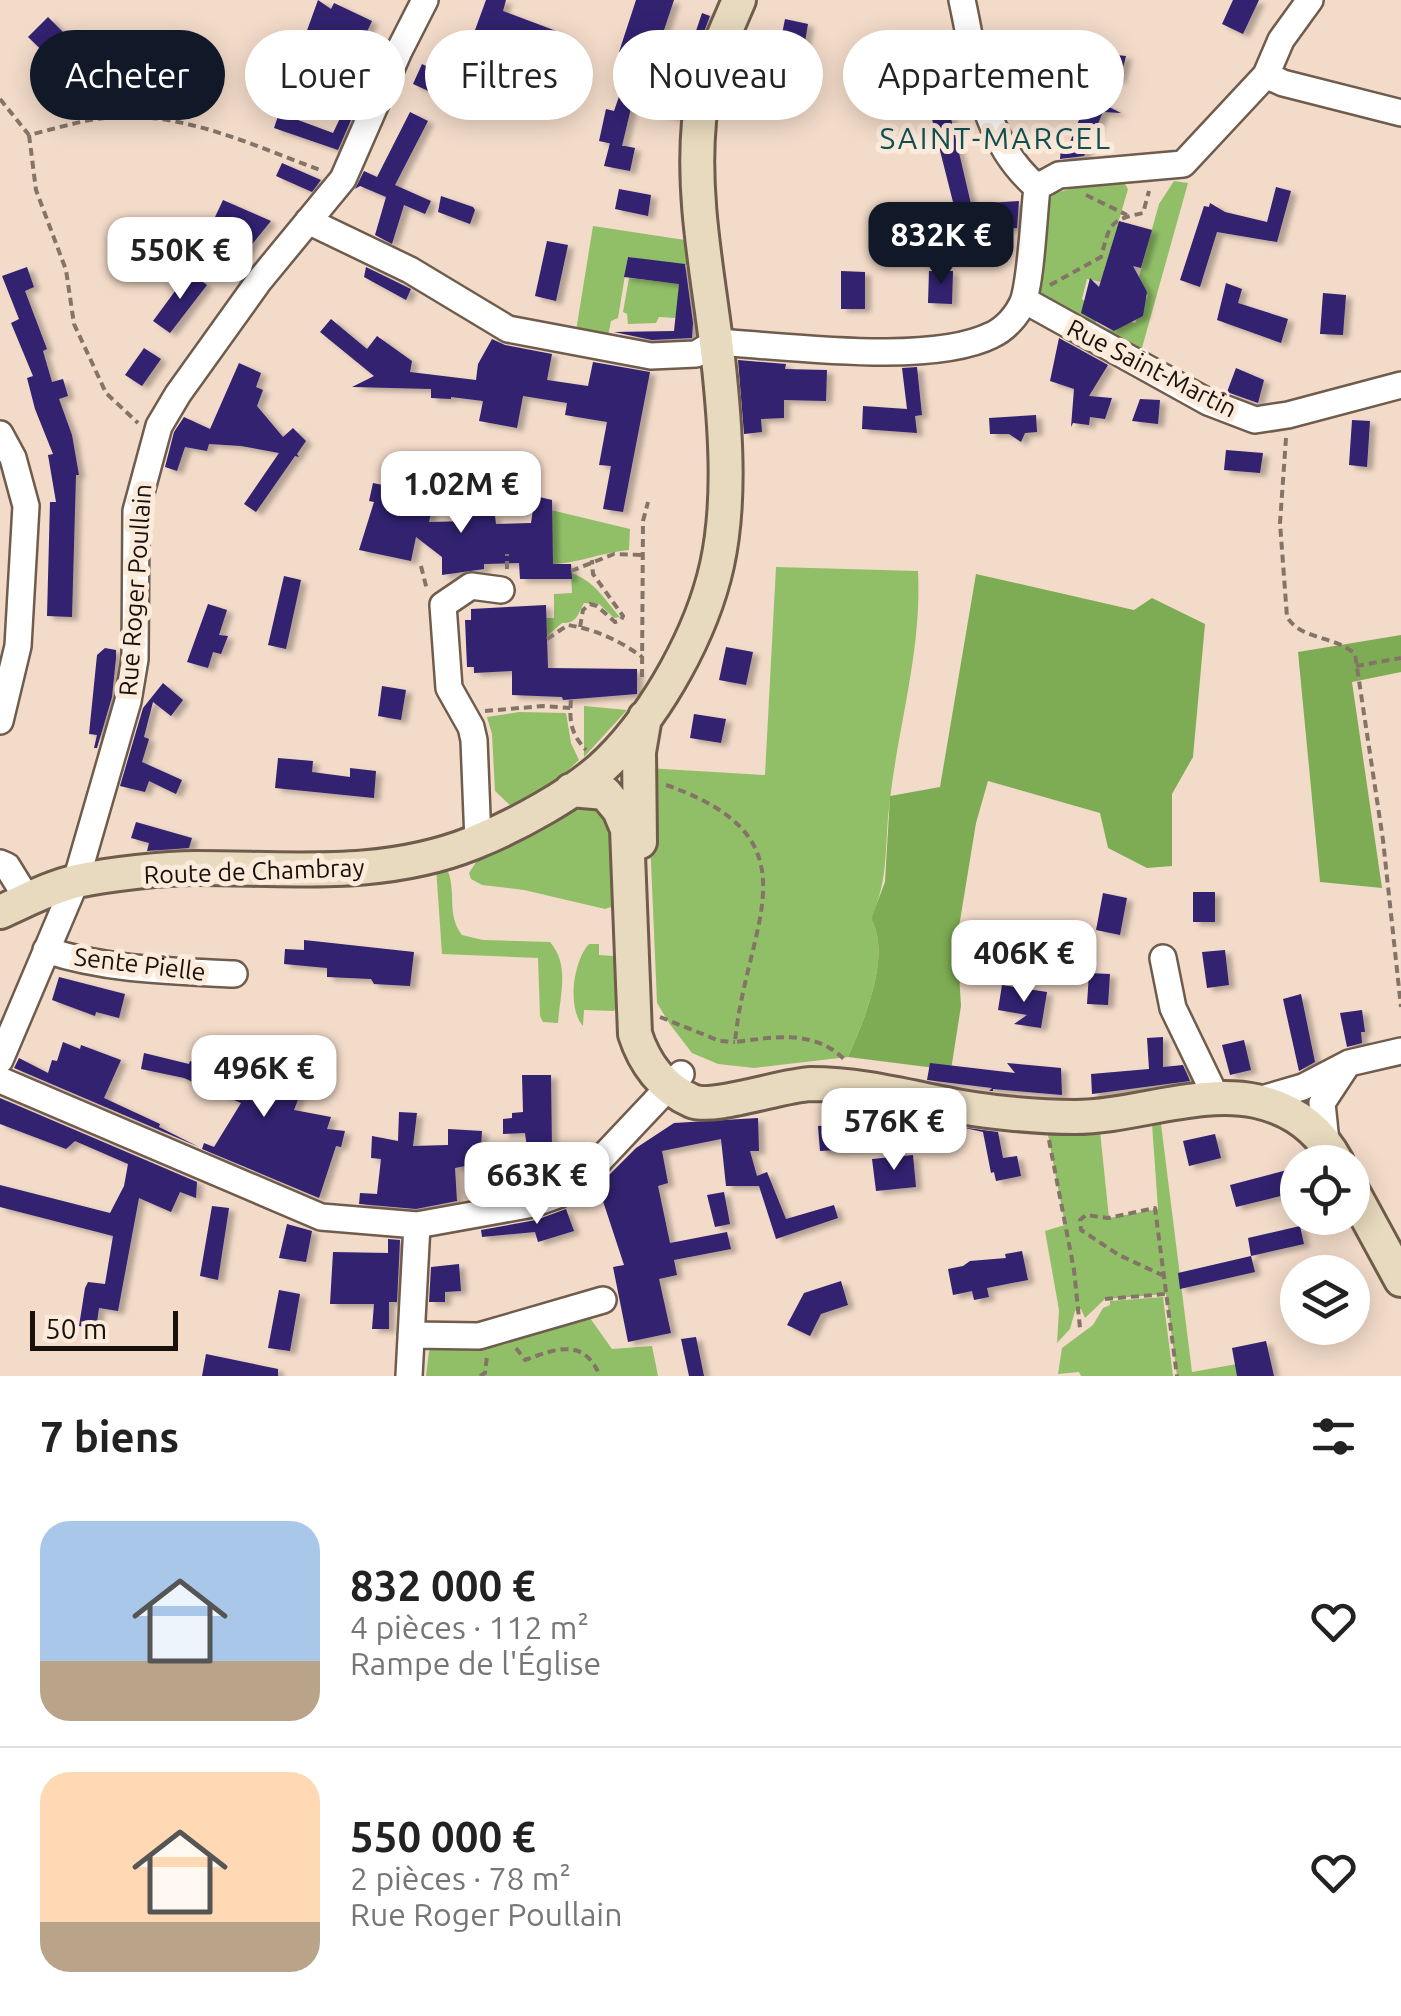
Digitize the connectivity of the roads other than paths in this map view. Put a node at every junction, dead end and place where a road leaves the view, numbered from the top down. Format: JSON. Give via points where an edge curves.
{"nodes":[{"id":1,"x":425,"y":0,"type":"edge"},
{"id":2,"x":738,"y":0,"type":"edge"},
{"id":3,"x":962,"y":0,"type":"edge"},
{"id":4,"x":1310,"y":0,"type":"edge"},
{"id":5,"x":1266,"y":75,"type":"junction"},
{"id":6,"x":1401,"y":113,"type":"edge"},
{"id":7,"x":1048,"y":181,"type":"junction"},
{"id":8,"x":308,"y":221,"type":"junction"},
{"id":9,"x":1024,"y":300,"type":"junction"},
{"id":10,"x":716,"y":342,"type":"junction"},
{"id":11,"x":1401,"y":384,"type":"edge"},
{"id":12,"x":0,"y":434,"type":"edge"},
{"id":13,"x":500,"y":590,"type":"dead end"},
{"id":14,"x":0,"y":720,"type":"edge"},
{"id":15,"x":621,"y":774,"type":"junction"},
{"id":16,"x":571,"y":790,"type":"junction"},
{"id":17,"x":478,"y":841,"type":"junction"},
{"id":18,"x":0,"y":863,"type":"edge"},
{"id":19,"x":76,"y":881,"type":"junction"},
{"id":20,"x":14,"y":906,"type":"edge"},
{"id":21,"x":46,"y":950,"type":"junction"},
{"id":22,"x":1162,"y":958,"type":"dead end"},
{"id":23,"x":234,"y":974,"type":"dead end"},
{"id":24,"x":1401,"y":1051,"type":"edge"},
{"id":25,"x":0,"y":1060,"type":"edge"},
{"id":26,"x":1349,"y":1063,"type":"junction"},
{"id":27,"x":0,"y":1080,"type":"edge"},
{"id":28,"x":676,"y":1080,"type":"junction"},
{"id":29,"x":1217,"y":1099,"type":"junction"},
{"id":30,"x":1255,"y":1101,"type":"junction"},
{"id":31,"x":1325,"y":1145,"type":"edge"},
{"id":32,"x":1331,"y":1145,"type":"edge"},
{"id":33,"x":1370,"y":1223,"type":"edge"},
{"id":34,"x":417,"y":1225,"type":"junction"},
{"id":35,"x":1401,"y":1280,"type":"edge"},
{"id":36,"x":603,"y":1300,"type":"dead end"},
{"id":37,"x":412,"y":1335,"type":"junction"},
{"id":38,"x":409,"y":1376,"type":"edge"}],
"edges":[{"from":1,"to":8,"type":"street","name":"Rue Roger Poullain","via":[[343,178]]},
{"from":2,"to":10,"type":"street","name":"Route de Chambray","via":[[698,120],[699,217]]},
{"from":3,"to":7,"type":"street","via":[[990,126],[1006,154]]},
{"from":4,"to":5,"type":"street"},
{"from":5,"to":6,"type":"street"},
{"from":5,"to":7,"type":"street","via":[[1183,164]]},
{"from":7,"to":9,"type":"street"},
{"from":8,"to":10,"type":"street","via":[[410,270],[508,329],[651,356],[696,354]]},
{"from":8,"to":19,"type":"street","name":"Rue Roger Poullain","via":[[178,394],[155,437],[136,511],[128,701]]},
{"from":9,"to":10,"type":"street","via":[[1009,324],[990,336],[950,346],[892,352]]},
{"from":9,"to":11,"type":"street","name":"Rue Saint-Martin","via":[[1208,402],[1255,420]]},
{"from":10,"to":15,"type":"street","name":"Route de Chambray","via":[[724,507],[717,565],[692,643],[646,714]]},
{"from":12,"to":14,"type":"street","via":[[26,506],[18,646]]},
{"from":13,"to":17,"type":"street","via":[[471,586],[443,605],[449,688],[472,726]]},
{"from":15,"to":16,"type":"street","name":"Route de Chambray"},
{"from":15,"to":28,"type":"street","via":[[648,1012],[657,1049]]},
{"from":16,"to":17,"type":"street","name":"Route de Chambray"},
{"from":16,"to":28,"type":"street","via":[[605,793],[627,829],[634,1034],[643,1058]]},
{"from":17,"to":19,"type":"street","name":"Route de Chambray","via":[[368,870],[194,868]]},
{"from":18,"to":20,"type":"street","via":[[8,866]]},
{"from":19,"to":20,"type":"street","name":"Route de Chambray"},
{"from":19,"to":21,"type":"street","name":"Rue Roger Poullain"},
{"from":21,"to":23,"type":"street","name":"Sente Pielle","via":[[146,970]]},
{"from":21,"to":25,"type":"street","name":"Rue Roger Poullain"},
{"from":22,"to":29,"type":"street","via":[[1173,1008]]},
{"from":24,"to":26,"type":"street"},
{"from":26,"to":30,"type":"street","via":[[1303,1087]]},
{"from":26,"to":32,"type":"street","via":[[1322,1103]]},
{"from":27,"to":34,"type":"street","via":[[321,1218]]},
{"from":28,"to":29,"type":"street","via":[[732,1098],[806,1084],[1076,1117]]},
{"from":28,"to":34,"type":"street","via":[[583,1178],[558,1195]]},
{"from":29,"to":30,"type":"street"},
{"from":30,"to":31,"type":"street","via":[[1298,1116]]},
{"from":33,"to":35,"type":"street"},
{"from":34,"to":37,"type":"street"},
{"from":36,"to":37,"type":"street","via":[[479,1336]]},
{"from":37,"to":38,"type":"street"}]}
